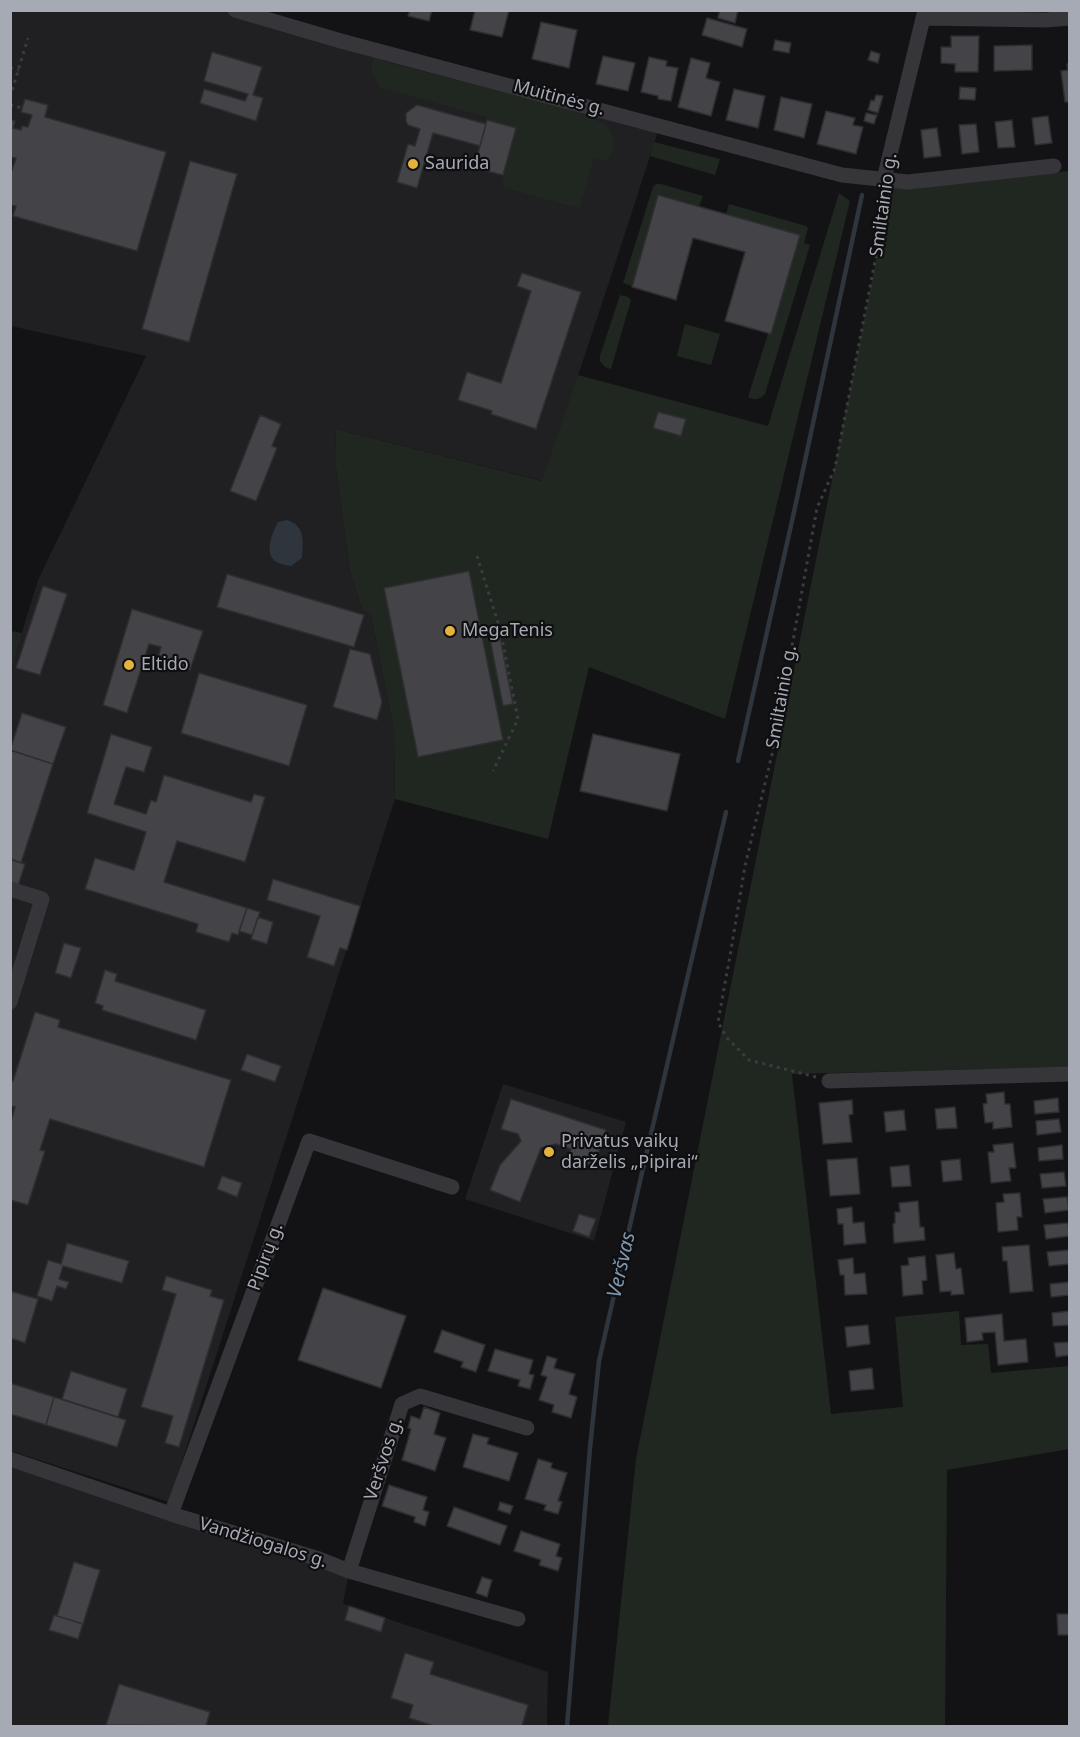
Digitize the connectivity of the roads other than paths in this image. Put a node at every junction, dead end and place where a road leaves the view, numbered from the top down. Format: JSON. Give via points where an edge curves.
{"nodes":[{"id":1,"x":235,"y":10,"type":"edge"},
{"id":2,"x":925,"y":14,"type":"edge"},
{"id":3,"x":1070,"y":18,"type":"edge"},
{"id":4,"x":1054,"y":166,"type":"dead end"},
{"id":5,"x":884,"y":179,"type":"junction"},
{"id":6,"x":10,"y":889,"type":"edge"},
{"id":7,"x":10,"y":1002,"type":"edge"},
{"id":8,"x":1070,"y":1074,"type":"edge"},
{"id":9,"x":829,"y":1081,"type":"road end"},
{"id":10,"x":452,"y":1187,"type":"dead end"},
{"id":11,"x":527,"y":1428,"type":"dead end"},
{"id":12,"x":10,"y":1459,"type":"edge"},
{"id":13,"x":171,"y":1514,"type":"junction"},
{"id":14,"x":349,"y":1571,"type":"junction"},
{"id":15,"x":518,"y":1619,"type":"dead end"}],
"edges":[{"from":1,"to":5,"type":"street","name":"Muitinės g.","via":[[830,172]]},
{"from":2,"to":3,"type":"street"},
{"from":2,"to":5,"type":"street","name":"Smiltainio g."},
{"from":4,"to":5,"type":"street","name":"Muitinės g.","via":[[908,182]]},
{"from":6,"to":7,"type":"street","via":[[42,899]]},
{"from":8,"to":9,"type":"street"},
{"from":10,"to":13,"type":"street","name":"Pipirų g.","via":[[309,1141]]},
{"from":11,"to":14,"type":"street","name":"Veršvos g.","via":[[420,1395],[402,1404]]},
{"from":12,"to":13,"type":"street","name":"Vandžiogalos g."},
{"from":13,"to":14,"type":"street","name":"Vandžiogalos g."},
{"from":14,"to":15,"type":"street","name":"Vandžiogalos g."}]}
